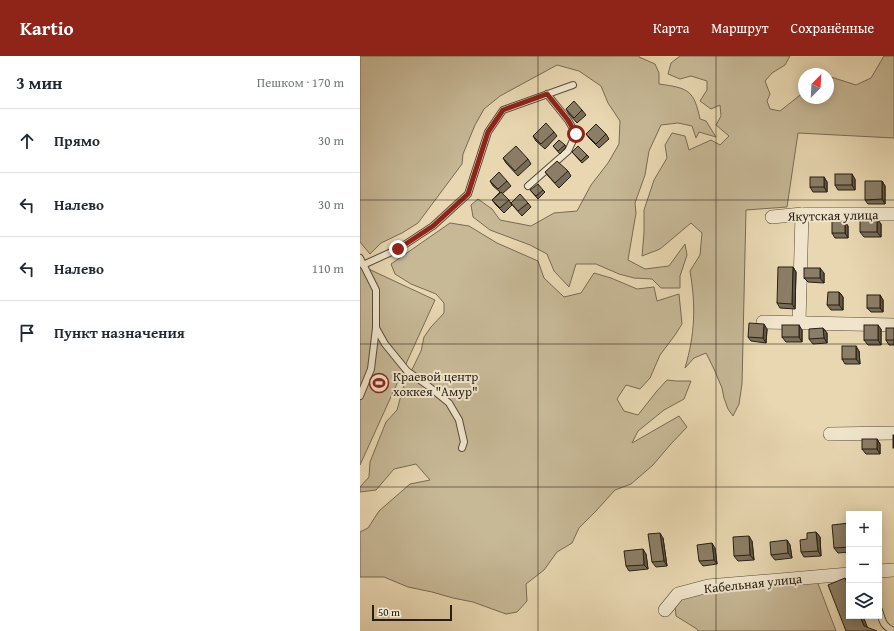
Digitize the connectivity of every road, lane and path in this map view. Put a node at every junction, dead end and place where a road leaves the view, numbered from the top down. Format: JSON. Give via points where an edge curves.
{"nodes":[{"id":1,"x":573,"y":85,"type":"dead end"},
{"id":2,"x":547,"y":94,"type":"junction"},
{"id":3,"x":528,"y":186,"type":"dead end"},
{"id":4,"x":802,"y":214,"type":"junction"},
{"id":5,"x":894,"y":214,"type":"edge"},
{"id":6,"x":772,"y":217,"type":"dead end"},
{"id":7,"x":360,"y":258,"type":"edge"},
{"id":8,"x":364,"y":265,"type":"junction"},
{"id":9,"x":763,"y":322,"type":"edge"},
{"id":10,"x":799,"y":322,"type":"junction"},
{"id":11,"x":894,"y":325,"type":"edge"},
{"id":12,"x":376,"y":328,"type":"junction"},
{"id":13,"x":360,"y":396,"type":"edge"},
{"id":14,"x":894,"y":433,"type":"edge"},
{"id":15,"x":830,"y":434,"type":"dead end"},
{"id":16,"x":462,"y":448,"type":"dead end"},
{"id":17,"x":894,"y":570,"type":"edge"},
{"id":18,"x":882,"y":571,"type":"edge"},
{"id":19,"x":846,"y":574,"type":"edge"},
{"id":20,"x":665,"y":610,"type":"dead end"},
{"id":21,"x":882,"y":618,"type":"edge"},
{"id":22,"x":894,"y":631,"type":"edge"}],
"edges":[{"from":1,"to":2,"type":"lane"},
{"from":2,"to":3,"type":"lane","via":[[576,134],[568,151]]},
{"from":2,"to":8,"type":"lane","via":[[503,110],[488,132],[468,194],[433,226],[398,249]]},
{"from":4,"to":5,"type":"street","name":"Якутская улица"},
{"from":4,"to":6,"type":"street","name":"Якутская улица"},
{"from":4,"to":10,"type":"street"},
{"from":7,"to":8,"type":"lane"},
{"from":8,"to":12,"type":"lane","via":[[376,290]]},
{"from":9,"to":10,"type":"street"},
{"from":10,"to":11,"type":"street"},
{"from":12,"to":13,"type":"lane","via":[[371,369]]},
{"from":12,"to":16,"type":"lane","via":[[385,344],[407,371],[449,403],[459,420],[464,442]]},
{"from":14,"to":15,"type":"street"},
{"from":17,"to":18,"type":"street"},
{"from":19,"to":20,"type":"street","name":"Кабельная улица","via":[[708,586],[678,594]]},
{"from":21,"to":22,"type":"lane","via":[[884,624]]}]}
